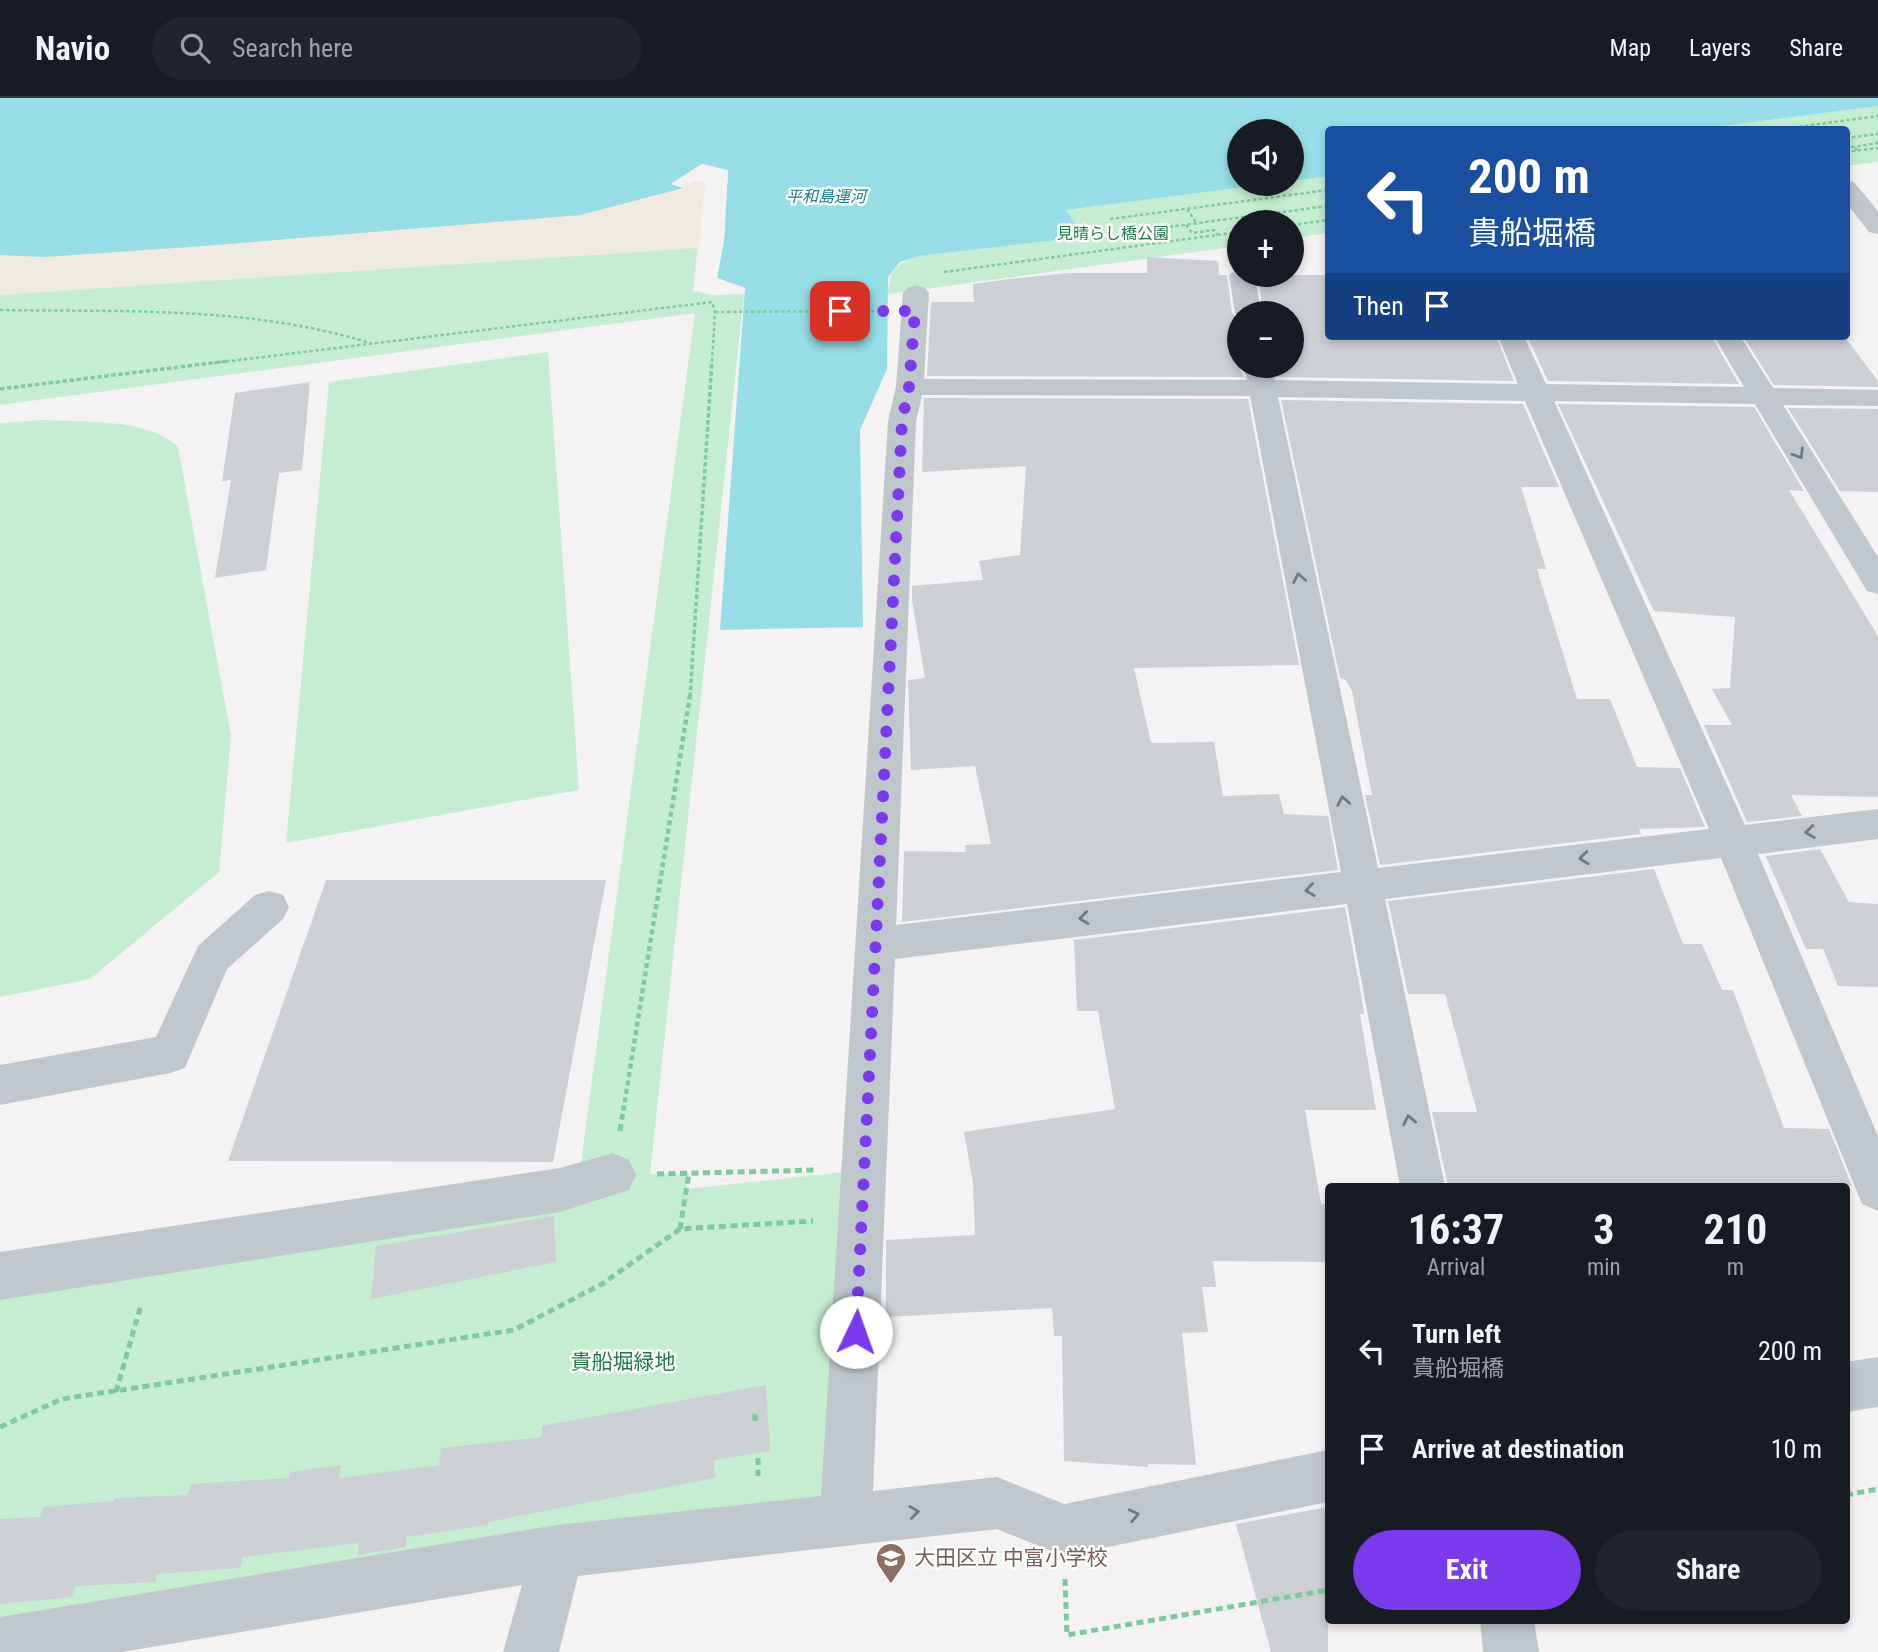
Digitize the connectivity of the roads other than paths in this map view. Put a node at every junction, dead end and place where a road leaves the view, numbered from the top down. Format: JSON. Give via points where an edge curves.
{"nodes":[{"id":1,"x":1850,"y":192,"type":"edge"},
{"id":2,"x":1878,"y":226,"type":"edge"},
{"id":3,"x":915,"y":302,"type":"road end"},
{"id":4,"x":1513,"y":340,"type":"edge"},
{"id":5,"x":1729,"y":340,"type":"edge"},
{"id":6,"x":1227,"y":378,"type":"edge"},
{"id":7,"x":1259,"y":378,"type":"edge"},
{"id":8,"x":1276,"y":378,"type":"edge"},
{"id":9,"x":909,"y":387,"type":"junction"},
{"id":10,"x":1534,"y":393,"type":"junction"},
{"id":11,"x":1763,"y":396,"type":"junction"},
{"id":12,"x":1878,"y":398,"type":"edge"},
{"id":13,"x":1878,"y":583,"type":"edge"},
{"id":14,"x":1878,"y":824,"type":"edge"},
{"id":15,"x":1733,"y":842,"type":"junction"},
{"id":16,"x":1360,"y":884,"type":"junction"},
{"id":17,"x":269,"y":907,"type":"dead end"},
{"id":18,"x":876,"y":943,"type":"junction"},
{"id":19,"x":0,"y":1085,"type":"edge"},
{"id":20,"x":613,"y":1175,"type":"road end"},
{"id":21,"x":1422,"y":1183,"type":"edge"},
{"id":22,"x":1878,"y":1188,"type":"edge"},
{"id":23,"x":0,"y":1276,"type":"edge"},
{"id":24,"x":1878,"y":1382,"type":"edge"},
{"id":25,"x":1850,"y":1386,"type":"edge"},
{"id":26,"x":1325,"y":1477,"type":"edge"},
{"id":27,"x":846,"y":1520,"type":"junction"},
{"id":28,"x":557,"y":1552,"type":"junction"},
{"id":29,"x":1508,"y":1624,"type":"edge"},
{"id":30,"x":0,"y":1645,"type":"edge"},
{"id":31,"x":531,"y":1652,"type":"edge"},
{"id":32,"x":1511,"y":1652,"type":"edge"}],
"edges":[{"from":1,"to":2,"type":"street"},
{"from":3,"to":9,"type":"street"},
{"from":4,"to":10,"type":"street"},
{"from":5,"to":11,"type":"street"},
{"from":6,"to":9,"type":"street"},
{"from":16,"to":7,"type":"street","one_way":true},
{"from":8,"to":10,"type":"street"},
{"from":9,"to":18,"type":"street","via":[[902,421]]},
{"from":10,"to":11,"type":"street"},
{"from":10,"to":15,"type":"street"},
{"from":11,"to":12,"type":"street"},
{"from":11,"to":13,"type":"street","one_way":true},
{"from":14,"to":15,"type":"street","one_way":true},
{"from":15,"to":16,"type":"street","one_way":true},
{"from":15,"to":22,"type":"street"},
{"from":16,"to":18,"type":"street","one_way":true},
{"from":21,"to":16,"type":"street","one_way":true},
{"from":17,"to":19,"type":"street","via":[[212,958],[170,1054]]},
{"from":18,"to":27,"type":"street"},
{"from":20,"to":23,"type":"street","via":[[560,1190]]},
{"from":24,"to":25,"type":"street"},
{"from":27,"to":26,"type":"street","one_way":true,"via":[[998,1503],[1064,1530]]},
{"from":27,"to":28,"type":"street"},
{"from":28,"to":30,"type":"street"},
{"from":28,"to":31,"type":"street"},
{"from":29,"to":32,"type":"street"}]}
